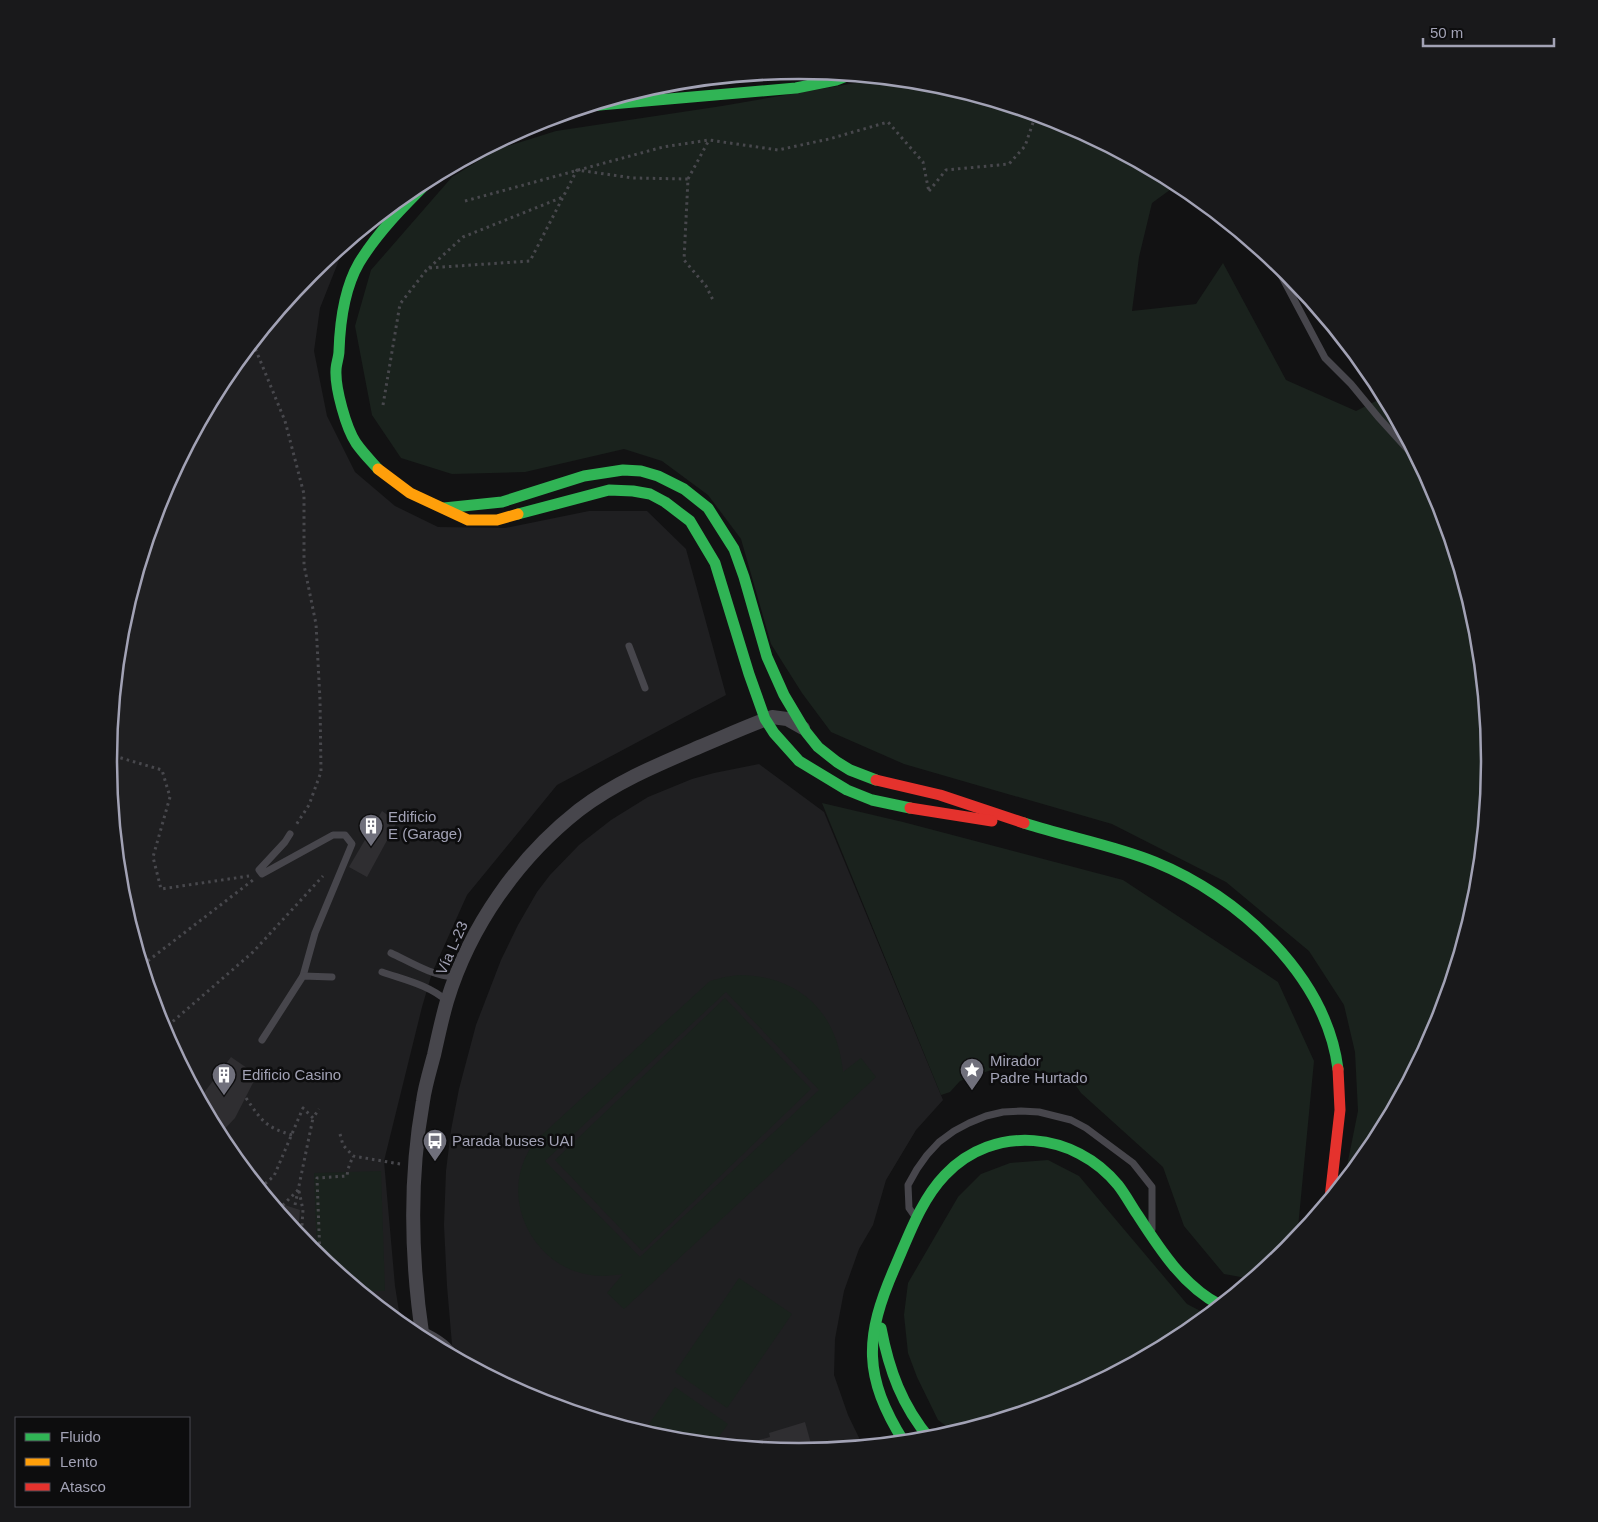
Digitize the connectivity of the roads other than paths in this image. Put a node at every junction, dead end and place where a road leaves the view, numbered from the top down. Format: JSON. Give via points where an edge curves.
{"nodes":[{"id":1,"x":836,"y":80,"type":"edge"},
{"id":2,"x":624,"y":101,"type":"edge"},
{"id":3,"x":406,"y":204,"type":"edge"},
{"id":4,"x":1286,"y":284,"type":"edge"},
{"id":5,"x":1403,"y":445,"type":"edge"},
{"id":6,"x":444,"y":508,"type":"junction"},
{"id":7,"x":629,"y":646,"type":"dead end"},
{"id":8,"x":645,"y":688,"type":"dead end"},
{"id":9,"x":781,"y":690,"type":"junction"},
{"id":10,"x":765,"y":719,"type":"junction"},
{"id":11,"x":803,"y":729,"type":"junction"},
{"id":12,"x":1045,"y":830,"type":"junction"},
{"id":13,"x":290,"y":834,"type":"road end"},
{"id":14,"x":391,"y":953,"type":"dead end"},
{"id":15,"x":382,"y":972,"type":"dead end"},
{"id":16,"x":303,"y":976,"type":"junction"},
{"id":17,"x":332,"y":976,"type":"dead end"},
{"id":18,"x":456,"y":976,"type":"junction"},
{"id":19,"x":447,"y":1000,"type":"junction"},
{"id":20,"x":262,"y":1040,"type":"dead end"},
{"id":21,"x":1331,"y":1187,"type":"edge"},
{"id":22,"x":916,"y":1219,"type":"junction"},
{"id":23,"x":1152,"y":1237,"type":"junction"},
{"id":24,"x":1214,"y":1302,"type":"edge"},
{"id":25,"x":880,"y":1308,"type":"junction"},
{"id":26,"x":421,"y":1329,"type":"edge"},
{"id":27,"x":432,"y":1335,"type":"edge"},
{"id":28,"x":445,"y":1344,"type":"edge"},
{"id":29,"x":923,"y":1431,"type":"edge"},
{"id":30,"x":900,"y":1435,"type":"edge"}],
"edges":[{"from":1,"to":2,"type":"main road","via":[[796,88]]},
{"from":3,"to":6,"type":"main road","via":[[359,263],[348,287],[339,333],[337,386],[355,441],[366,456],[410,493]]},
{"from":4,"to":5,"type":"lane","via":[[1325,358]]},
{"from":6,"to":9,"type":"main road","via":[[508,500],[597,472],[653,474],[679,486],[708,508],[735,551]]},
{"from":6,"to":10,"type":"main road","via":[[468,520],[497,520],[609,490],[650,494],[665,502],[690,521],[715,562]]},
{"from":7,"to":8,"type":"lane"},
{"from":9,"to":10,"type":"street","via":[[777,708]]},
{"from":9,"to":11,"type":"main road"},
{"from":10,"to":11,"type":"street","name":"Vía L-23","via":[[786,719]]},
{"from":10,"to":12,"type":"main road","via":[[799,761],[824,778],[872,800]]},
{"from":10,"to":18,"type":"street","name":"Vía L-23","via":[[630,778],[557,829],[535,850],[498,897]]},
{"from":11,"to":12,"type":"main road","via":[[820,749],[861,775],[939,794]]},
{"from":12,"to":21,"type":"main road","via":[[1157,862],[1198,882],[1227,900],[1288,959],[1321,1009],[1338,1063],[1340,1095]]},
{"from":13,"to":16,"type":"lane","via":[[259,870],[262,874],[333,835],[345,835],[352,844],[315,934]]},
{"from":14,"to":18,"type":"lane","via":[[431,972]]},
{"from":15,"to":19,"type":"lane","via":[[438,992]]},
{"from":16,"to":17,"type":"lane"},
{"from":16,"to":20,"type":"lane"},
{"from":18,"to":19,"type":"street","name":"Vía L-23"},
{"from":19,"to":26,"type":"street","name":"Vía L-23","via":[[423,1100],[415,1167],[414,1266]]},
{"from":22,"to":23,"type":"main road","via":[[937,1184],[960,1162],[988,1146],[1036,1140],[1068,1147],[1096,1163],[1119,1186]]},
{"from":22,"to":23,"type":"lane","via":[[908,1208],[908,1185],[927,1155],[954,1131],[969,1123],[986,1116],[1021,1110],[1071,1120],[1133,1163],[1152,1187]]},
{"from":22,"to":25,"type":"main road"},
{"from":23,"to":24,"type":"main road","via":[[1175,1269],[1203,1296]]},
{"from":25,"to":29,"type":"main road","via":[[884,1345],[893,1380]]},
{"from":25,"to":30,"type":"main road","via":[[872,1344],[872,1362],[886,1412]]},
{"from":27,"to":28,"type":"lane"}]}
